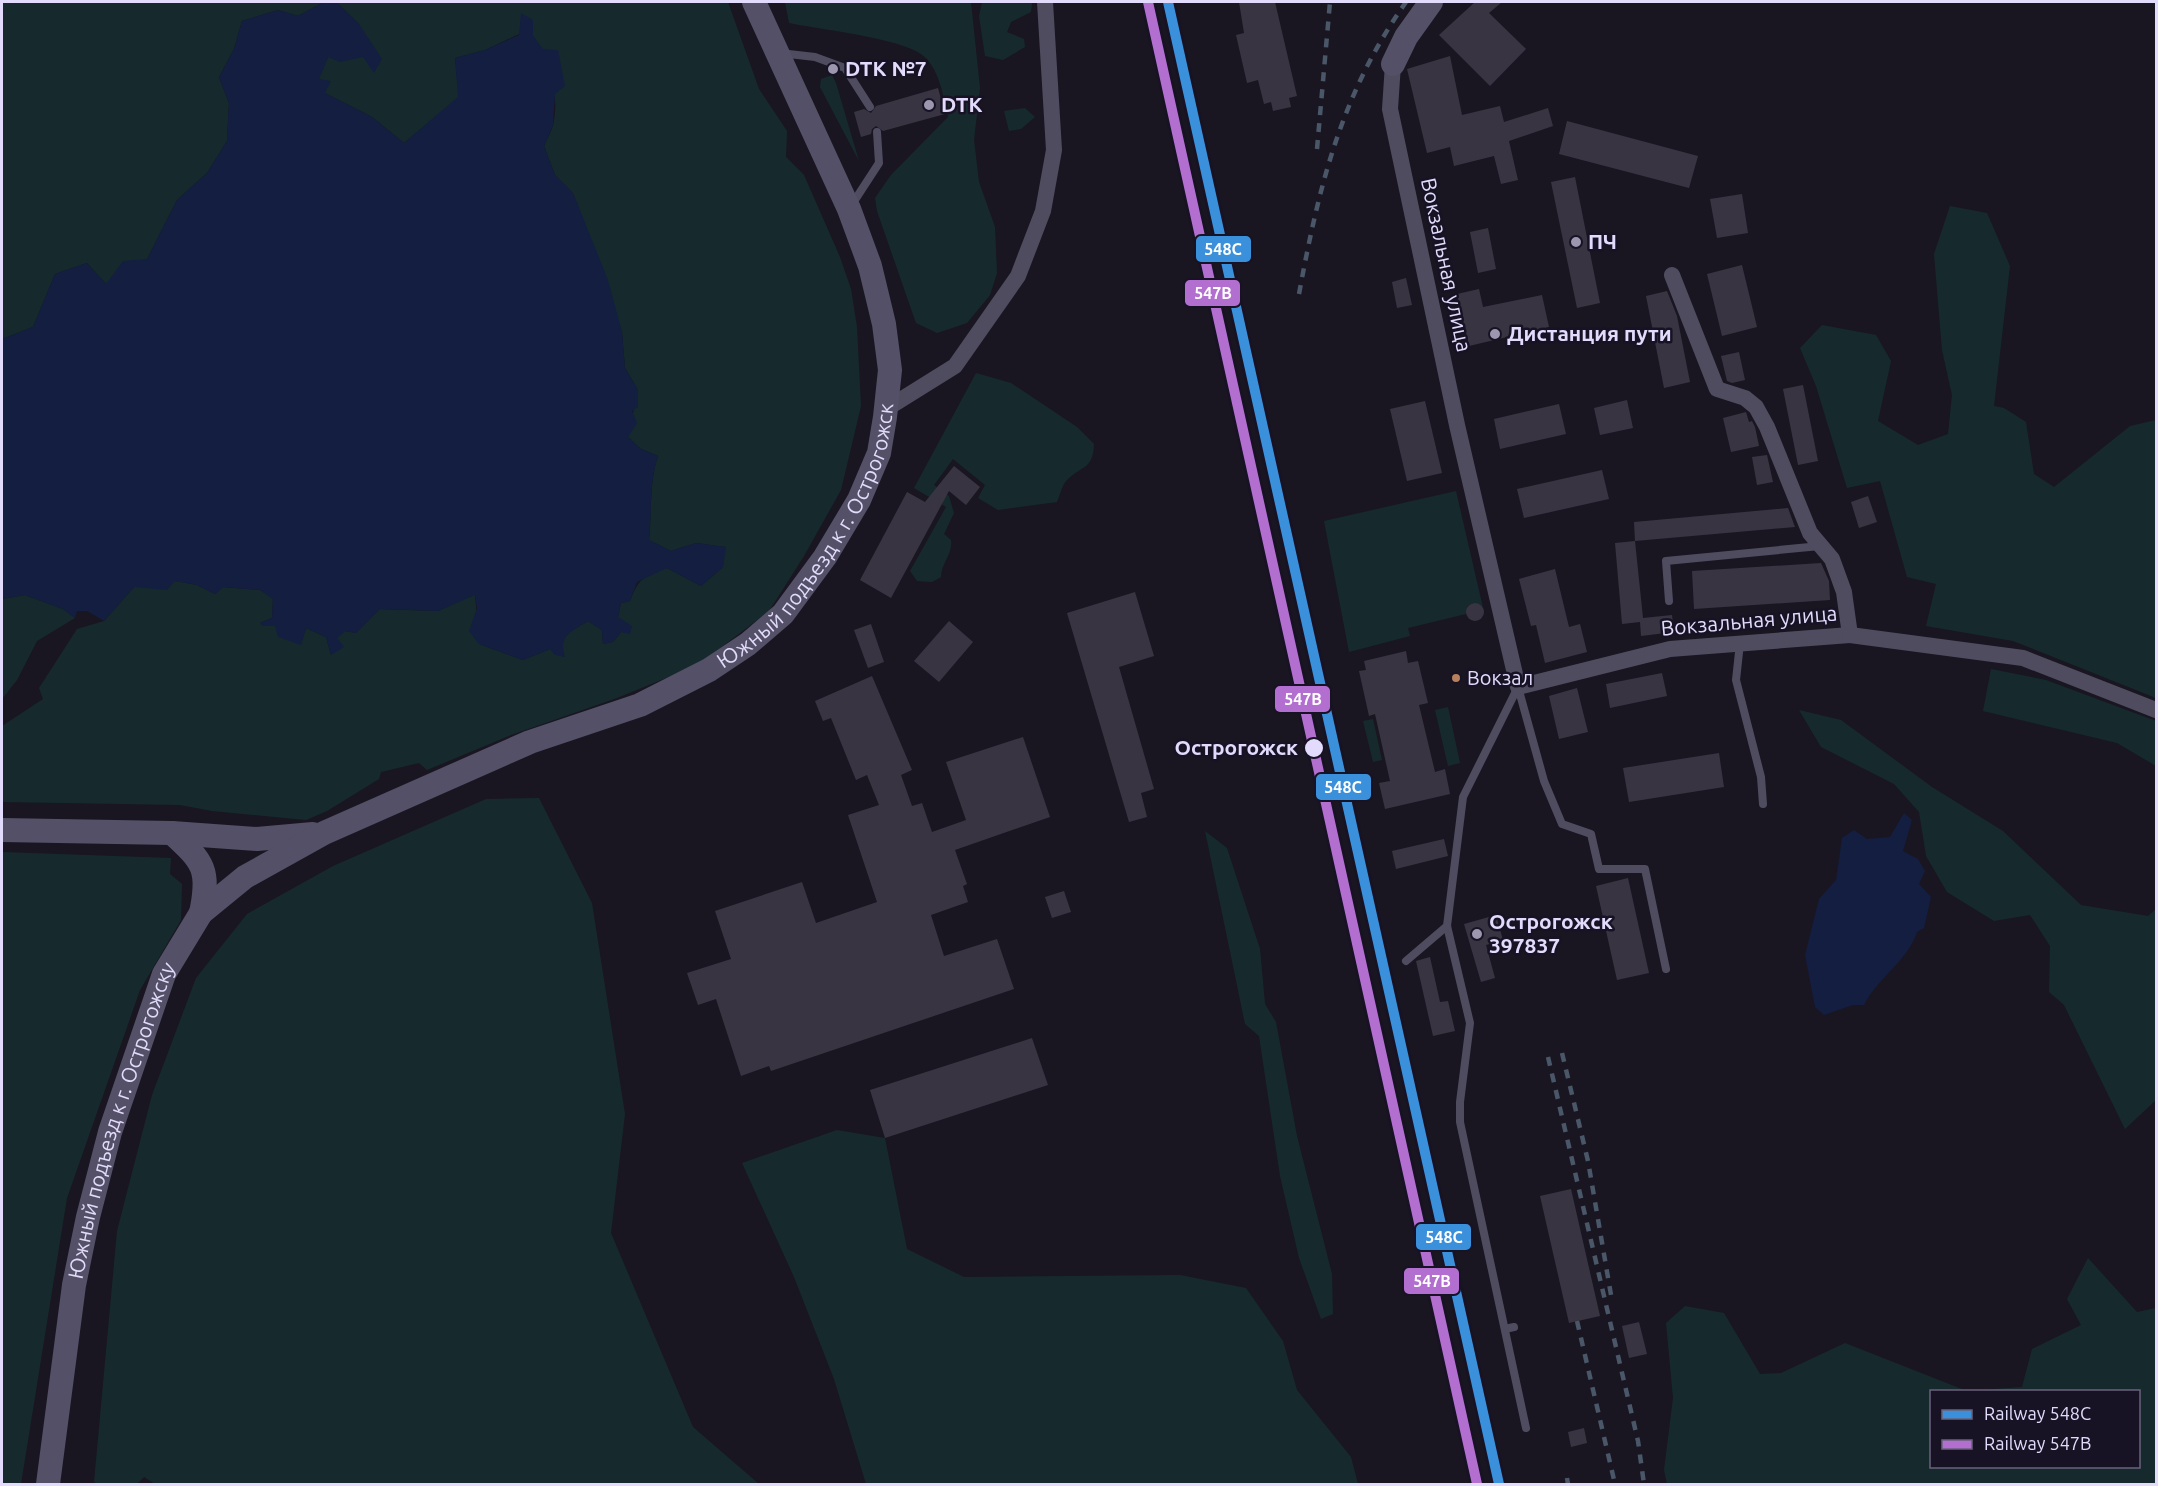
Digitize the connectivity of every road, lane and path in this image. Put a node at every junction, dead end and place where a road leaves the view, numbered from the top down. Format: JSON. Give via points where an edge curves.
{"nodes":[{"id":1,"x":754,"y":2,"type":"edge"},
{"id":2,"x":1045,"y":2,"type":"edge"},
{"id":3,"x":1431,"y":2,"type":"edge"},
{"id":4,"x":778,"y":53,"type":"junction"},
{"id":5,"x":1393,"y":64,"type":"joint"},
{"id":6,"x":870,"y":107,"type":"dead end"},
{"id":7,"x":878,"y":132,"type":"dead end"},
{"id":8,"x":849,"y":209,"type":"junction"},
{"id":9,"x":1672,"y":275,"type":"dead end"},
{"id":10,"x":886,"y":409,"type":"junction"},
{"id":11,"x":1820,"y":546,"type":"junction"},
{"id":12,"x":1669,"y":601,"type":"dead end"},
{"id":13,"x":1850,"y":634,"type":"junction"},
{"id":14,"x":1740,"y":642,"type":"junction"},
{"id":15,"x":1518,"y":687,"type":"junction"},
{"id":16,"x":2157,"y":710,"type":"edge"},
{"id":17,"x":1763,"y":804,"type":"dead end"},
{"id":18,"x":2,"y":830,"type":"edge"},
{"id":19,"x":172,"y":833,"type":"junction"},
{"id":20,"x":324,"y":833,"type":"junction"},
{"id":21,"x":201,"y":913,"type":"junction"},
{"id":22,"x":1447,"y":926,"type":"junction"},
{"id":23,"x":1406,"y":961,"type":"dead end"},
{"id":24,"x":1666,"y":969,"type":"dead end"},
{"id":25,"x":1515,"y":1327,"type":"dead end"},
{"id":26,"x":1505,"y":1329,"type":"junction"},
{"id":27,"x":1526,"y":1428,"type":"dead end"},
{"id":28,"x":48,"y":1485,"type":"edge"}],
"edges":[{"from":1,"to":4,"type":"main road","name":"Южный подъезд к г. Острогожск"},
{"from":2,"to":10,"type":"street","via":[[1054,150],[1039,222],[1018,276],[955,366]]},
{"from":3,"to":5,"type":"main road","via":[[1406,37]]},
{"from":4,"to":6,"type":"lane","via":[[815,57],[845,68]]},
{"from":4,"to":8,"type":"main road","name":"Южный подъезд к г. Острогожск"},
{"from":5,"to":15,"type":"street","name":"Вокзальная улица","via":[[1390,109]]},
{"from":7,"to":8,"type":"lane","via":[[879,163]]},
{"from":8,"to":10,"type":"main road","name":"Южный подъезд к г. Острогожск","via":[[870,266],[884,324],[890,370]]},
{"from":9,"to":11,"type":"street","name":"Вокзальная улица","via":[[1717,389],[1745,398],[1756,407],[1810,533]]},
{"from":10,"to":20,"type":"main road","name":"Южный подъезд к г. Острогожск","via":[[879,453],[859,500],[825,557],[783,614],[748,644],[681,686],[640,705],[530,742]]},
{"from":11,"to":12,"type":"lane","via":[[1665,561]]},
{"from":11,"to":13,"type":"street","name":"Вокзальная улица","via":[[1832,559],[1845,592]]},
{"from":13,"to":14,"type":"street","name":"Вокзальная улица"},
{"from":13,"to":16,"type":"street","via":[[2023,658]]},
{"from":14,"to":15,"type":"street","name":"Вокзальная улица","via":[[1670,649]]},
{"from":14,"to":17,"type":"lane","via":[[1736,680],[1761,777]]},
{"from":15,"to":22,"type":"lane","via":[[1463,797]]},
{"from":15,"to":24,"type":"lane","via":[[1544,781],[1562,824],[1591,834],[1599,868],[1645,869]]},
{"from":18,"to":19,"type":"main road"},
{"from":19,"to":20,"type":"main road","via":[[257,838]]},
{"from":19,"to":21,"type":"main road","via":[[202,862],[205,891]]},
{"from":20,"to":21,"type":"main road","name":"Южный подъезд к г. Острогожску","via":[[245,878]]},
{"from":21,"to":28,"type":"main road","name":"Южный подъезд к г. Острогожску","via":[[164,974],[110,1132],[87,1217],[74,1285]]},
{"from":22,"to":23,"type":"lane"},
{"from":22,"to":26,"type":"lane","via":[[1470,1023],[1460,1122]]},
{"from":25,"to":26,"type":"lane"},
{"from":26,"to":27,"type":"lane"}]}
